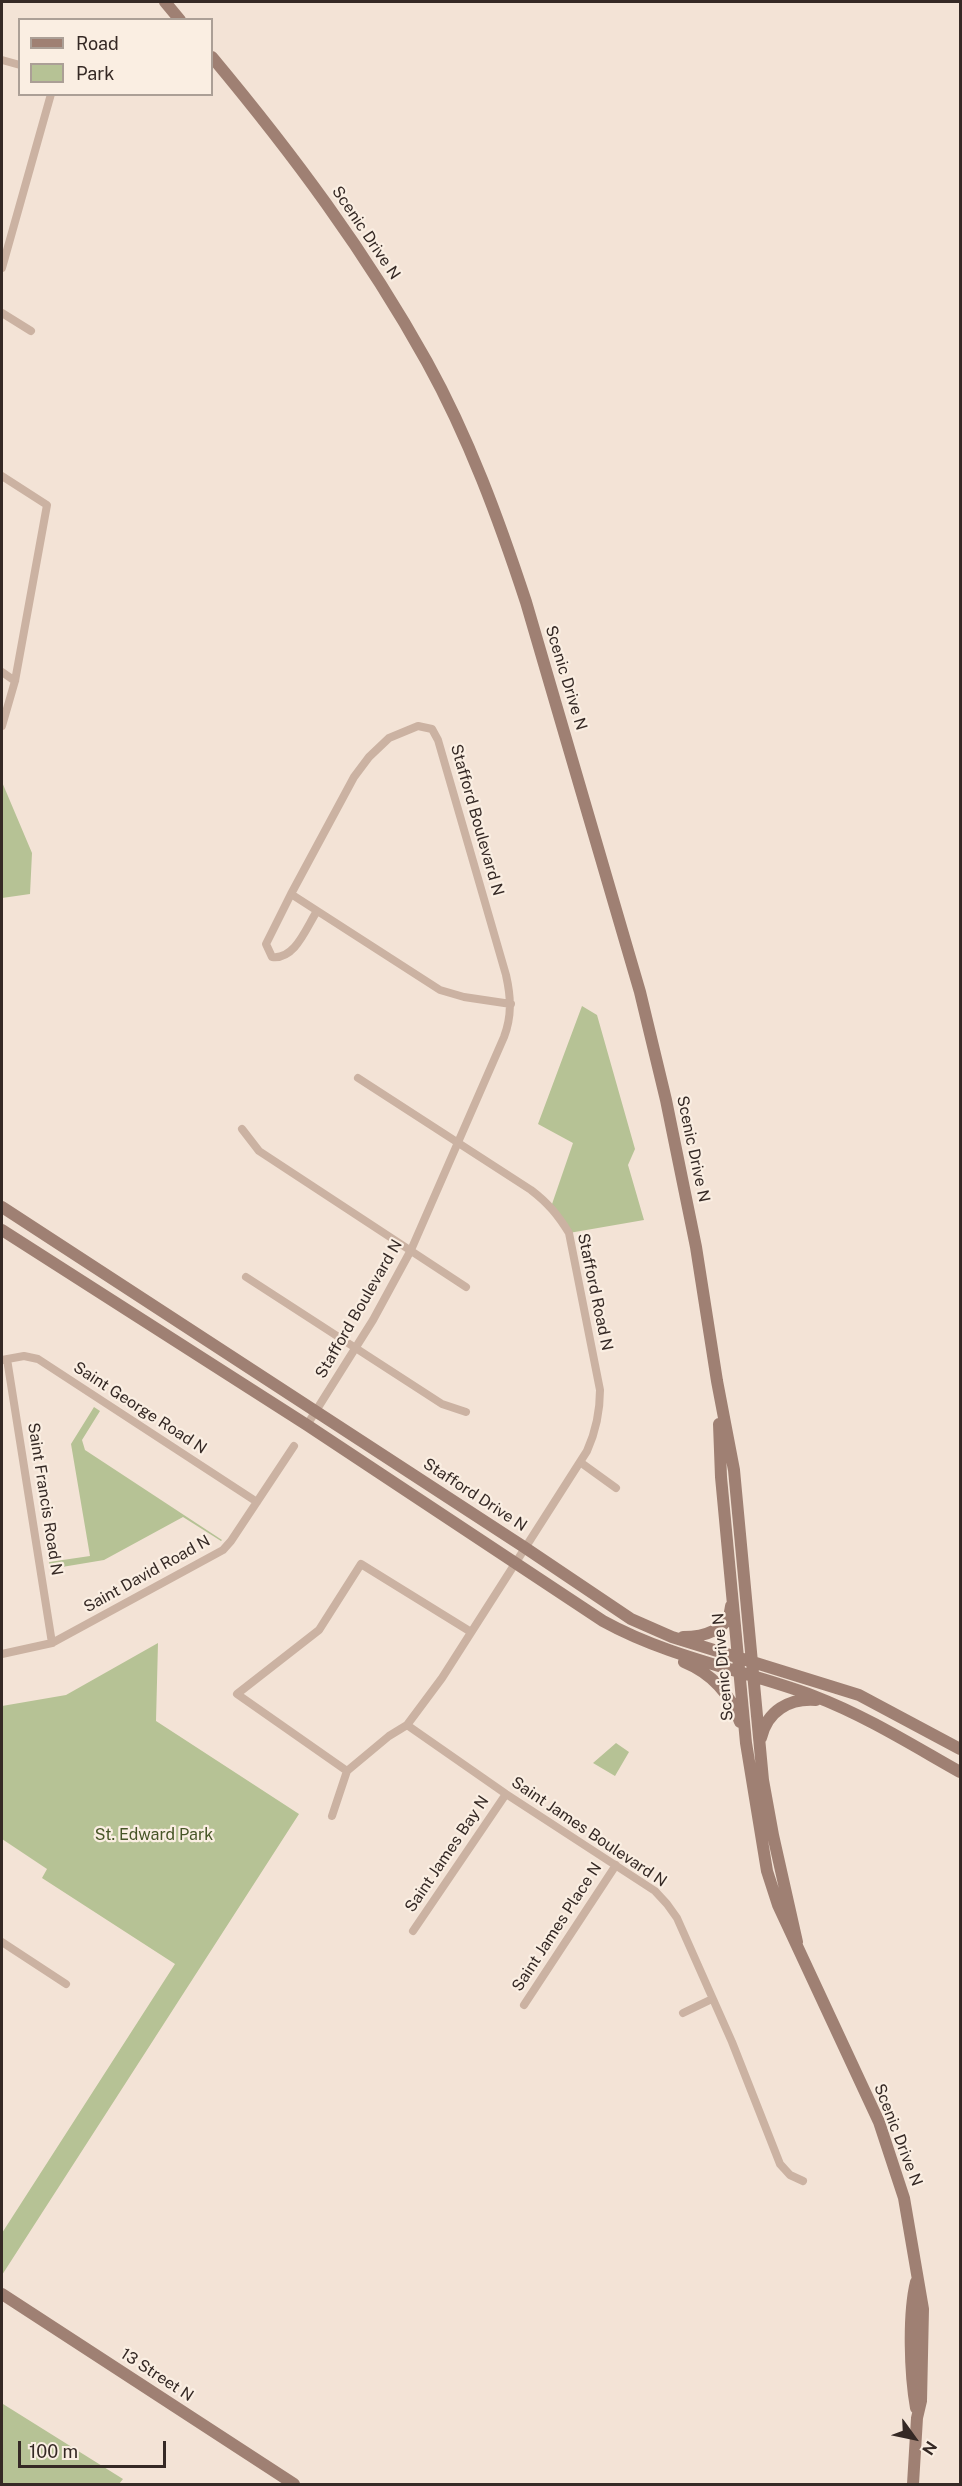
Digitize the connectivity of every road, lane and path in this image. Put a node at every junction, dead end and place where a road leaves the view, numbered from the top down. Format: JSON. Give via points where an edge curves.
{"nodes":[{"id":1,"x":165,"y":2,"type":"edge"},
{"id":2,"x":178,"y":18,"type":"edge"},
{"id":3,"x":213,"y":58,"type":"edge"},
{"id":4,"x":2,"y":60,"type":"edge"},
{"id":5,"x":18,"y":64,"type":"edge"},
{"id":6,"x":50,"y":96,"type":"edge"},
{"id":7,"x":2,"y":268,"type":"edge"},
{"id":8,"x":2,"y":313,"type":"edge"},
{"id":9,"x":31,"y":331,"type":"dead end"},
{"id":10,"x":2,"y":476,"type":"edge"},
{"id":11,"x":2,"y":672,"type":"edge"},
{"id":12,"x":15,"y":681,"type":"junction"},
{"id":13,"x":2,"y":726,"type":"edge"},
{"id":14,"x":291,"y":894,"type":"junction"},
{"id":15,"x":317,"y":911,"type":"junction"},
{"id":16,"x":511,"y":1004,"type":"junction"},
{"id":17,"x":358,"y":1078,"type":"dead end"},
{"id":18,"x":242,"y":1129,"type":"dead end"},
{"id":19,"x":458,"y":1142,"type":"junction"},
{"id":20,"x":2,"y":1207,"type":"edge"},
{"id":21,"x":2,"y":1230,"type":"edge"},
{"id":22,"x":411,"y":1250,"type":"junction"},
{"id":23,"x":246,"y":1277,"type":"dead end"},
{"id":24,"x":466,"y":1287,"type":"dead end"},
{"id":25,"x":356,"y":1348,"type":"junction"},
{"id":26,"x":4,"y":1359,"type":"edge"},
{"id":27,"x":717,"y":1381,"type":"junction"},
{"id":28,"x":316,"y":1411,"type":"junction"},
{"id":29,"x":466,"y":1412,"type":"dead end"},
{"id":30,"x":307,"y":1425,"type":"junction"},
{"id":31,"x":294,"y":1446,"type":"dead end"},
{"id":32,"x":580,"y":1462,"type":"junction"},
{"id":33,"x":616,"y":1488,"type":"dead end"},
{"id":34,"x":257,"y":1502,"type":"junction"},
{"id":35,"x":524,"y":1547,"type":"junction"},
{"id":36,"x":516,"y":1563,"type":"junction"},
{"id":37,"x":732,"y":1589,"type":"junction"},
{"id":38,"x":471,"y":1632,"type":"junction"},
{"id":39,"x":672,"y":1637,"type":"junction"},
{"id":40,"x":52,"y":1643,"type":"junction"},
{"id":41,"x":663,"y":1649,"type":"junction"},
{"id":42,"x":2,"y":1654,"type":"edge"},
{"id":43,"x":738,"y":1658,"type":"junction"},
{"id":44,"x":752,"y":1662,"type":"junction"},
{"id":45,"x":740,"y":1672,"type":"junction"},
{"id":46,"x":753,"y":1677,"type":"junction"},
{"id":47,"x":841,"y":1707,"type":"junction"},
{"id":48,"x":407,"y":1725,"type":"junction"},
{"id":49,"x":746,"y":1743,"type":"junction"},
{"id":50,"x":759,"y":1747,"type":"junction"},
{"id":51,"x":960,"y":1749,"type":"edge"},
{"id":52,"x":347,"y":1771,"type":"junction"},
{"id":53,"x":960,"y":1772,"type":"edge"},
{"id":54,"x":506,"y":1794,"type":"junction"},
{"id":55,"x":332,"y":1815,"type":"dead end"},
{"id":56,"x":616,"y":1865,"type":"junction"},
{"id":57,"x":413,"y":1931,"type":"dead end"},
{"id":58,"x":2,"y":1942,"type":"edge"},
{"id":59,"x":797,"y":1942,"type":"junction"},
{"id":60,"x":66,"y":1984,"type":"dead end"},
{"id":61,"x":712,"y":1999,"type":"junction"},
{"id":62,"x":524,"y":2005,"type":"dead end"},
{"id":63,"x":683,"y":2013,"type":"dead end"},
{"id":64,"x":802,"y":2181,"type":"dead end"},
{"id":65,"x":2,"y":2294,"type":"edge"},
{"id":66,"x":294,"y":2484,"type":"edge"},
{"id":67,"x":913,"y":2484,"type":"edge"}],
"edges":[{"from":1,"to":2,"type":"main road"},
{"from":3,"to":27,"type":"main road","name":"Scenic Drive N","via":[[286,147],[368,262],[428,364],[489,496],[526,602],[640,992],[696,1247]]},
{"from":4,"to":5,"type":"street"},
{"from":6,"to":7,"type":"street"},
{"from":8,"to":9,"type":"street"},
{"from":10,"to":12,"type":"street","via":[[47,505]]},
{"from":11,"to":12,"type":"street"},
{"from":12,"to":13,"type":"street"},
{"from":14,"to":15,"type":"street"},
{"from":14,"to":15,"type":"street","name":"Stafford Boulevard N","via":[[268,936],[266,944],[272,957],[291,952]]},
{"from":14,"to":16,"type":"street","name":"Stafford Boulevard N","via":[[354,777],[369,757],[389,738],[412,727],[432,729],[506,975]]},
{"from":15,"to":16,"type":"street","via":[[440,990]]},
{"from":16,"to":19,"type":"street","name":"Stafford Boulevard N","via":[[504,1037]]},
{"from":17,"to":19,"type":"street","name":"Stafford Road N"},
{"from":18,"to":22,"type":"street","via":[[259,1151]]},
{"from":19,"to":22,"type":"street","name":"Stafford Boulevard N"},
{"from":19,"to":32,"type":"street","name":"Stafford Road N","via":[[547,1203],[569,1233],[600,1390],[597,1424]]},
{"from":20,"to":28,"type":"main road","name":"Stafford Drive N"},
{"from":21,"to":30,"type":"main road","name":"Stafford Drive N"},
{"from":22,"to":24,"type":"street"},
{"from":22,"to":25,"type":"street","name":"Stafford Boulevard N"},
{"from":23,"to":25,"type":"street"},
{"from":25,"to":28,"type":"street","name":"Stafford Boulevard N"},
{"from":25,"to":29,"type":"street","via":[[442,1404]]},
{"from":26,"to":34,"type":"street","name":"Saint George Road N","via":[[38,1359]]},
{"from":26,"to":40,"type":"street","name":"Saint Francis Road N"},
{"from":27,"to":37,"type":"main road","name":"Scenic Drive N"},
{"from":27,"to":44,"type":"main road","name":"Scenic Drive N","via":[[734,1470]]},
{"from":28,"to":30,"type":"street","name":"Stafford Boulevard N"},
{"from":28,"to":35,"type":"main road","name":"Stafford Drive N"},
{"from":30,"to":36,"type":"main road","name":"Stafford Drive N"},
{"from":31,"to":34,"type":"street","name":"Saint David Road N"},
{"from":32,"to":33,"type":"street"},
{"from":32,"to":35,"type":"street","name":"Stafford Road N"},
{"from":34,"to":40,"type":"street","name":"Saint David Road N","via":[[223,1550]]},
{"from":35,"to":36,"type":"street","name":"Stafford Road N"},
{"from":35,"to":39,"type":"main road","name":"Stafford Drive N","via":[[631,1619]]},
{"from":36,"to":38,"type":"street"},
{"from":36,"to":41,"type":"main road","name":"Stafford Drive N","via":[[603,1621]]},
{"from":37,"to":39,"type":"main road","via":[[731,1611],[716,1629],[702,1636]]},
{"from":37,"to":43,"type":"main road","name":"Scenic Drive N"},
{"from":38,"to":48,"type":"street"},
{"from":38,"to":52,"type":"street","via":[[362,1564],[319,1630],[237,1694]]},
{"from":39,"to":43,"type":"main road","name":"Stafford Drive N"},
{"from":40,"to":42,"type":"street","name":"Saint David Road N"},
{"from":41,"to":45,"type":"main road","name":"Stafford Drive N"},
{"from":41,"to":49,"type":"main road","via":[[707,1675],[722,1689],[737,1714]]},
{"from":43,"to":44,"type":"main road","name":"Stafford Drive N"},
{"from":43,"to":45,"type":"main road","name":"Scenic Drive N"},
{"from":44,"to":46,"type":"main road","name":"Scenic Drive N"},
{"from":44,"to":51,"type":"main road","name":"Stafford Drive N","via":[[859,1695]]},
{"from":45,"to":46,"type":"main road","name":"Stafford Drive N"},
{"from":45,"to":49,"type":"main road","name":"Scenic Drive N"},
{"from":46,"to":47,"type":"main road","name":"Stafford Drive N"},
{"from":46,"to":50,"type":"main road","name":"Scenic Drive N"},
{"from":47,"to":50,"type":"main road","via":[[806,1699],[788,1704],[767,1720]]},
{"from":47,"to":53,"type":"main road","name":"Stafford Drive N"},
{"from":48,"to":52,"type":"street"},
{"from":48,"to":54,"type":"street","name":"Saint James Boulevard N"},
{"from":49,"to":59,"type":"main road","name":"Scenic Drive N","via":[[767,1871],[778,1905]]},
{"from":50,"to":59,"type":"main road","name":"Scenic Drive N","via":[[767,1805]]},
{"from":52,"to":55,"type":"street"},
{"from":54,"to":56,"type":"street","name":"Saint James Boulevard N"},
{"from":54,"to":57,"type":"street","name":"Saint James Bay N"},
{"from":56,"to":61,"type":"street","name":"Saint James Boulevard N","via":[[655,1891],[667,1904],[677,1918]]},
{"from":56,"to":62,"type":"street","name":"Saint James Place N"},
{"from":58,"to":60,"type":"street"},
{"from":59,"to":67,"type":"main road","name":"Scenic Drive N","via":[[879,2122],[911,2229],[923,2309],[922,2386]]},
{"from":61,"to":63,"type":"street"},
{"from":61,"to":64,"type":"street","name":"Saint James Boulevard N","via":[[780,2164]]},
{"from":65,"to":66,"type":"main road","name":"13 Street N"}]}
